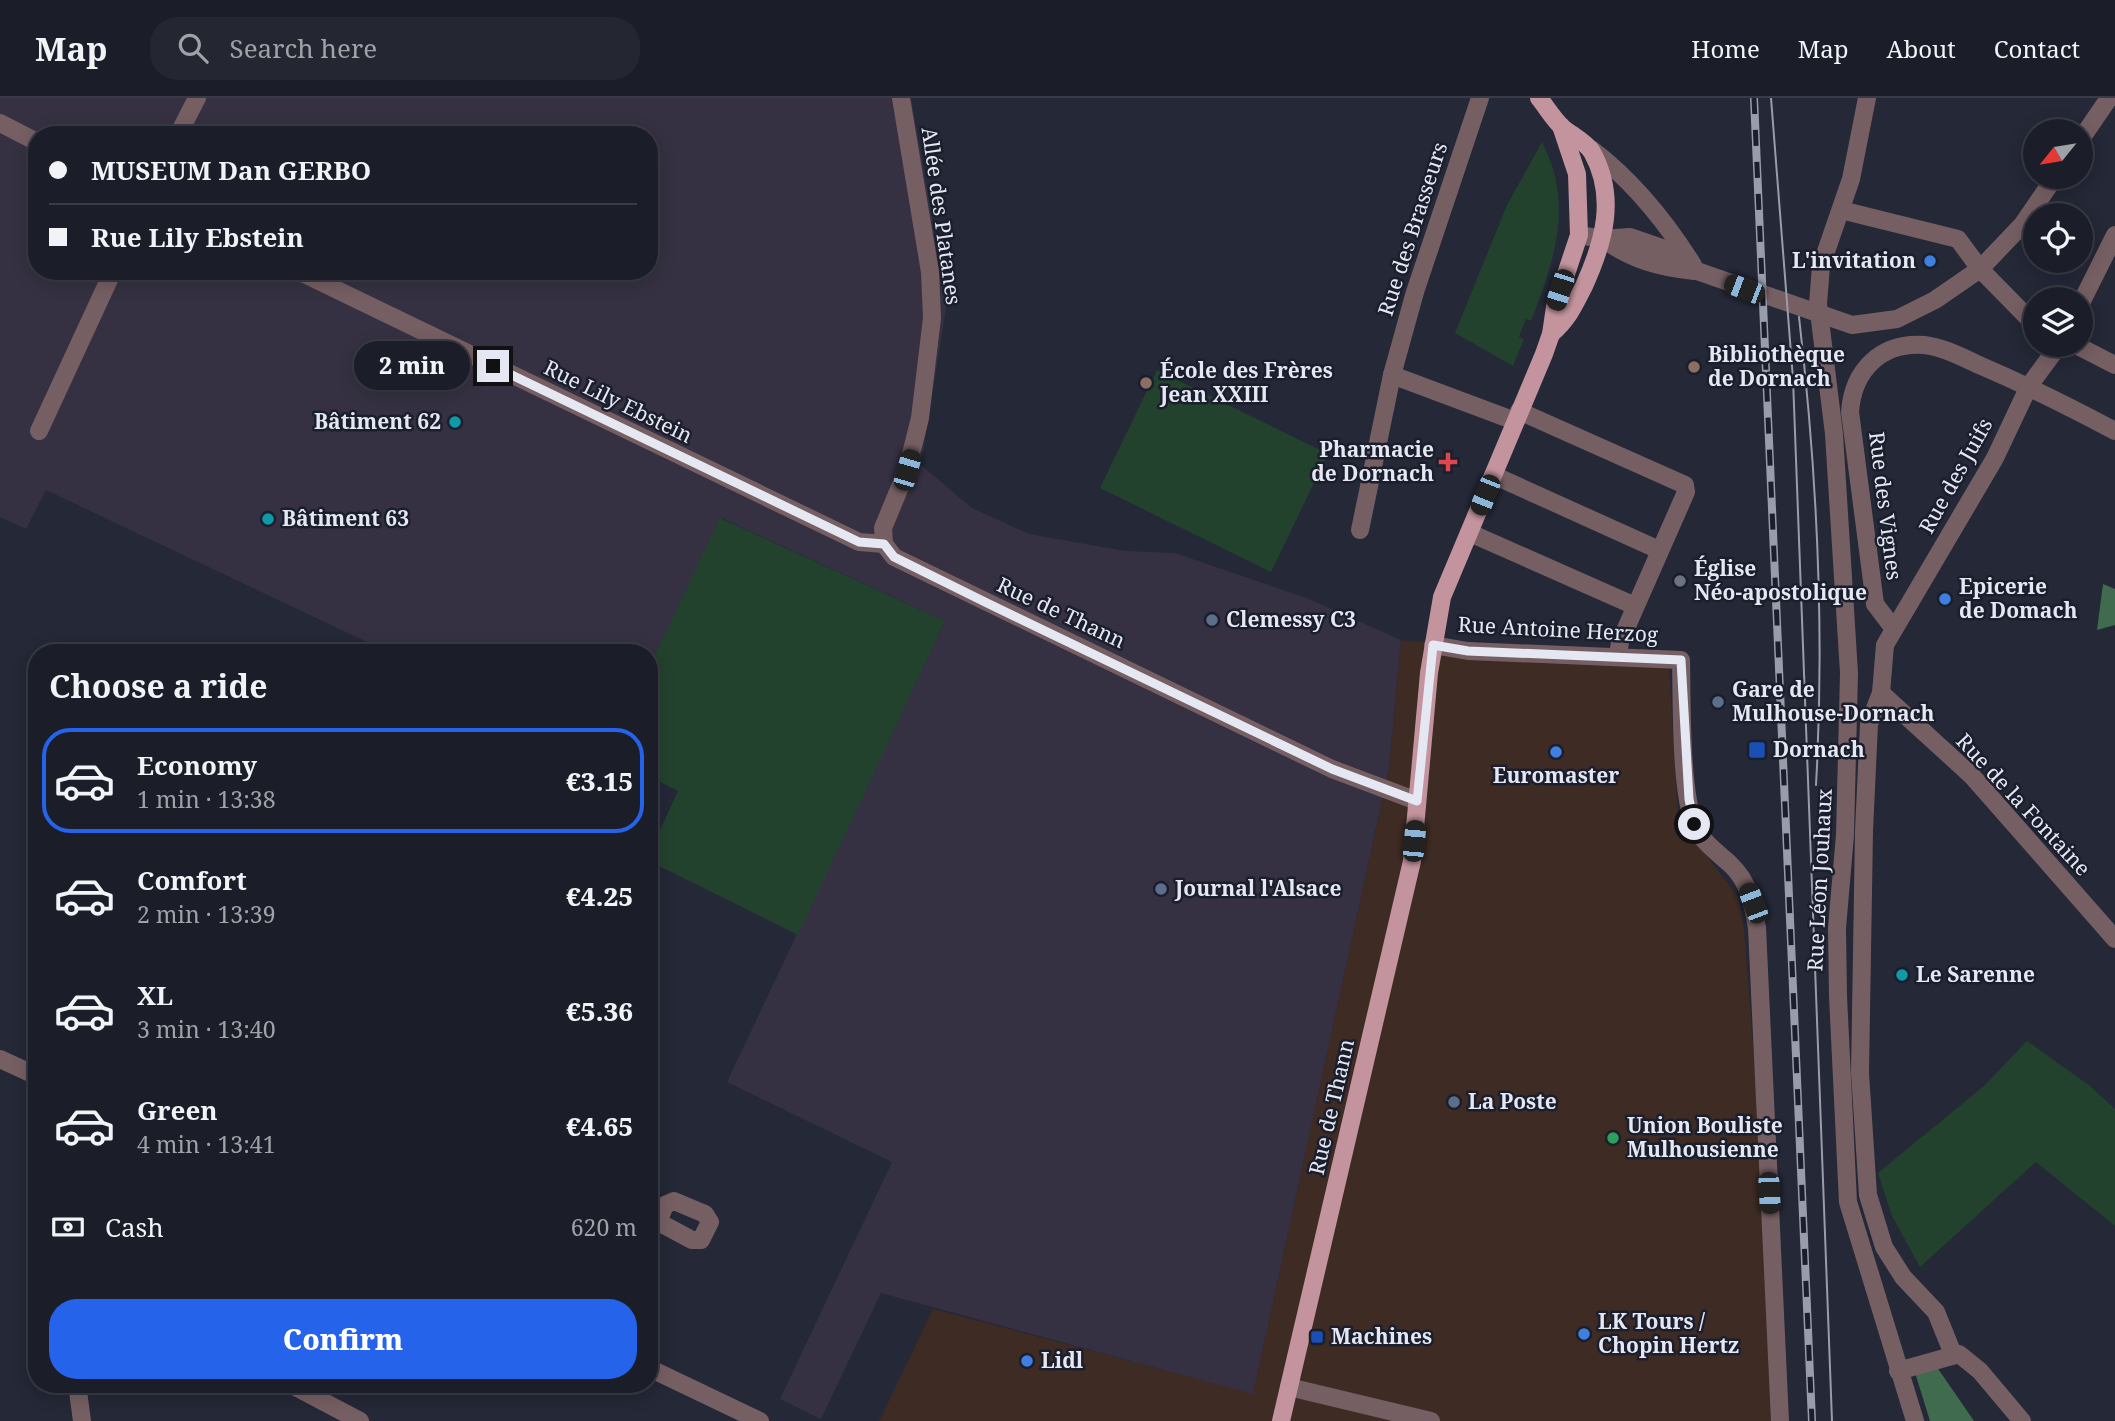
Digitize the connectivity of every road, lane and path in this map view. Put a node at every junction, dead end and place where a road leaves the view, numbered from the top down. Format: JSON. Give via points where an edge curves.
{"nodes":[{"id":1,"x":197,"y":98,"type":"edge"},
{"id":2,"x":901,"y":98,"type":"edge"},
{"id":3,"x":1480,"y":98,"type":"edge"},
{"id":4,"x":1539,"y":98,"type":"edge"},
{"id":5,"x":1867,"y":98,"type":"edge"},
{"id":6,"x":2109,"y":98,"type":"edge"},
{"id":7,"x":2093,"y":121,"type":"edge"},
{"id":8,"x":0,"y":123,"type":"edge"},
{"id":9,"x":183,"y":126,"type":"edge"},
{"id":10,"x":1561,"y":126,"type":"junction"},
{"id":11,"x":28,"y":137,"type":"edge"},
{"id":12,"x":1591,"y":149,"type":"junction"},
{"id":13,"x":2047,"y":189,"type":"edge"},
{"id":14,"x":1841,"y":210,"type":"junction"},
{"id":15,"x":1579,"y":235,"type":"junction"},
{"id":16,"x":2115,"y":235,"type":"edge"},
{"id":17,"x":1603,"y":239,"type":"junction"},
{"id":18,"x":1980,"y":269,"type":"junction"},
{"id":19,"x":1697,"y":271,"type":"junction"},
{"id":20,"x":109,"y":280,"type":"edge"},
{"id":21,"x":317,"y":280,"type":"edge"},
{"id":22,"x":2089,"y":287,"type":"edge"},
{"id":23,"x":2023,"y":313,"type":"edge"},
{"id":24,"x":1551,"y":334,"type":"junction"},
{"id":25,"x":2093,"y":354,"type":"edge"},
{"id":26,"x":2050,"y":357,"type":"edge"},
{"id":27,"x":2115,"y":365,"type":"edge"},
{"id":28,"x":1392,"y":375,"type":"junction"},
{"id":29,"x":2029,"y":386,"type":"junction"},
{"id":30,"x":1517,"y":416,"type":"junction"},
{"id":31,"x":39,"y":431,"type":"dead end"},
{"id":32,"x":2115,"y":431,"type":"edge"},
{"id":33,"x":1493,"y":475,"type":"junction"},
{"id":34,"x":1360,"y":530,"type":"dead end"},
{"id":35,"x":1470,"y":533,"type":"junction"},
{"id":36,"x":884,"y":544,"type":"junction"},
{"id":37,"x":1659,"y":550,"type":"junction"},
{"id":38,"x":1634,"y":606,"type":"junction"},
{"id":39,"x":1894,"y":629,"type":"junction"},
{"id":40,"x":1433,"y":645,"type":"junction"},
{"id":41,"x":1619,"y":656,"type":"junction"},
{"id":42,"x":1881,"y":693,"type":"junction"},
{"id":43,"x":1417,"y":801,"type":"junction"},
{"id":44,"x":2115,"y":939,"type":"edge"},
{"id":45,"x":0,"y":1059,"type":"edge"},
{"id":46,"x":28,"y":1072,"type":"edge"},
{"id":47,"x":1953,"y":1354,"type":"junction"},
{"id":48,"x":1898,"y":1371,"type":"junction"},
{"id":49,"x":658,"y":1372,"type":"edge"},
{"id":50,"x":1289,"y":1387,"type":"junction"},
{"id":51,"x":78,"y":1393,"type":"edge"},
{"id":52,"x":307,"y":1393,"type":"edge"},
{"id":53,"x":82,"y":1421,"type":"edge"},
{"id":54,"x":360,"y":1421,"type":"edge"},
{"id":55,"x":760,"y":1421,"type":"edge"},
{"id":56,"x":1281,"y":1421,"type":"edge"},
{"id":57,"x":1431,"y":1421,"type":"edge"},
{"id":58,"x":1780,"y":1421,"type":"edge"},
{"id":59,"x":1915,"y":1421,"type":"edge"},
{"id":60,"x":2022,"y":1421,"type":"edge"}],
"edges":[{"from":1,"to":9,"type":"street"},
{"from":2,"to":36,"type":"street","name":"Allée des Platanes","via":[[930,272],[932,318],[920,418],[907,470],[883,528]]},
{"from":3,"to":28,"type":"street","name":"Rue des Brasseurs"},
{"from":4,"to":10,"type":"main road"},
{"from":5,"to":14,"type":"street","name":"Rue Léon Jouhaux"},
{"from":6,"to":7,"type":"street"},
{"from":8,"to":11,"type":"street"},
{"from":10,"to":12,"type":"main road"},
{"from":10,"to":15,"type":"main road","via":[[1577,174]]},
{"from":12,"to":17,"type":"main road","name":"Rue de Thann","via":[[1604,181],[1607,211]]},
{"from":12,"to":19,"type":"street","via":[[1619,170]]},
{"from":13,"to":18,"type":"street","via":[[2022,225]]},
{"from":14,"to":18,"type":"street","via":[[1958,239]]},
{"from":14,"to":48,"type":"street","name":"Rue Léon Jouhaux","via":[[1821,266],[1818,303],[1834,435],[1848,635],[1849,733],[1837,928],[1846,1188]]},
{"from":15,"to":17,"type":"street"},
{"from":15,"to":24,"type":"main road","name":"Rue de Thann"},
{"from":16,"to":22,"type":"street"},
{"from":17,"to":19,"type":"street","via":[[1630,237],[1662,248]]},
{"from":17,"to":24,"type":"main road","name":"Rue de Thann","via":[[1568,319]]},
{"from":18,"to":19,"type":"street","via":[[1918,309],[1868,325],[1836,321]]},
{"from":18,"to":23,"type":"street"},
{"from":20,"to":31,"type":"street"},
{"from":21,"to":36,"type":"street","name":"Rue Lily Ebstein","via":[[859,542]]},
{"from":24,"to":30,"type":"main road","name":"Rue de Thann"},
{"from":25,"to":27,"type":"street"},
{"from":26,"to":29,"type":"street","name":"Rue des Juifs"},
{"from":28,"to":30,"type":"street"},
{"from":28,"to":34,"type":"street","name":"Rue des Brasseurs"},
{"from":29,"to":32,"type":"street","name":"Rue des Vignes"},
{"from":29,"to":39,"type":"street","name":"Rue des Juifs","via":[[1995,458]]},
{"from":29,"to":39,"type":"street","name":"Rue des Vignes","via":[[1926,345],[1887,350],[1858,378],[1850,412],[1875,604]]},
{"from":30,"to":33,"type":"main road","name":"Rue de Thann"},
{"from":30,"to":37,"type":"street","via":[[1685,485],[1686,492]]},
{"from":33,"to":35,"type":"main road","name":"Rue de Thann"},
{"from":33,"to":37,"type":"street"},
{"from":35,"to":38,"type":"street"},
{"from":35,"to":40,"type":"main road","name":"Rue de Thann","via":[[1442,597]]},
{"from":36,"to":43,"type":"street","name":"Rue de Thann","via":[[894,557],[987,603],[1332,769]]},
{"from":37,"to":38,"type":"street"},
{"from":38,"to":41,"type":"street"},
{"from":39,"to":42,"type":"street","via":[[1885,645]]},
{"from":40,"to":41,"type":"street","name":"Rue Antoine Herzog","via":[[1468,651]]},
{"from":40,"to":43,"type":"main road","name":"Rue de Thann"},
{"from":41,"to":58,"type":"street","name":"Rue Antoine Herzog","via":[[1681,660],[1694,824],[1741,876],[1753,903]]},
{"from":42,"to":44,"type":"street","name":"Rue de la Fontaine","via":[[1972,776]]},
{"from":42,"to":47,"type":"street","via":[[1869,724],[1864,831],[1860,1073],[1867,1185],[1884,1247],[1903,1278],[1936,1312]]},
{"from":43,"to":50,"type":"main road","name":"Rue de Thann","via":[[1406,892]]},
{"from":45,"to":46,"type":"street"},
{"from":47,"to":48,"type":"street"},
{"from":47,"to":60,"type":"street","via":[[1971,1362]]},
{"from":48,"to":59,"type":"street","name":"Rue Léon Jouhaux"},
{"from":49,"to":55,"type":"street"},
{"from":50,"to":56,"type":"main road","name":"Rue de Thann"},
{"from":50,"to":57,"type":"street"},
{"from":51,"to":53,"type":"street"},
{"from":52,"to":54,"type":"street"}]}
